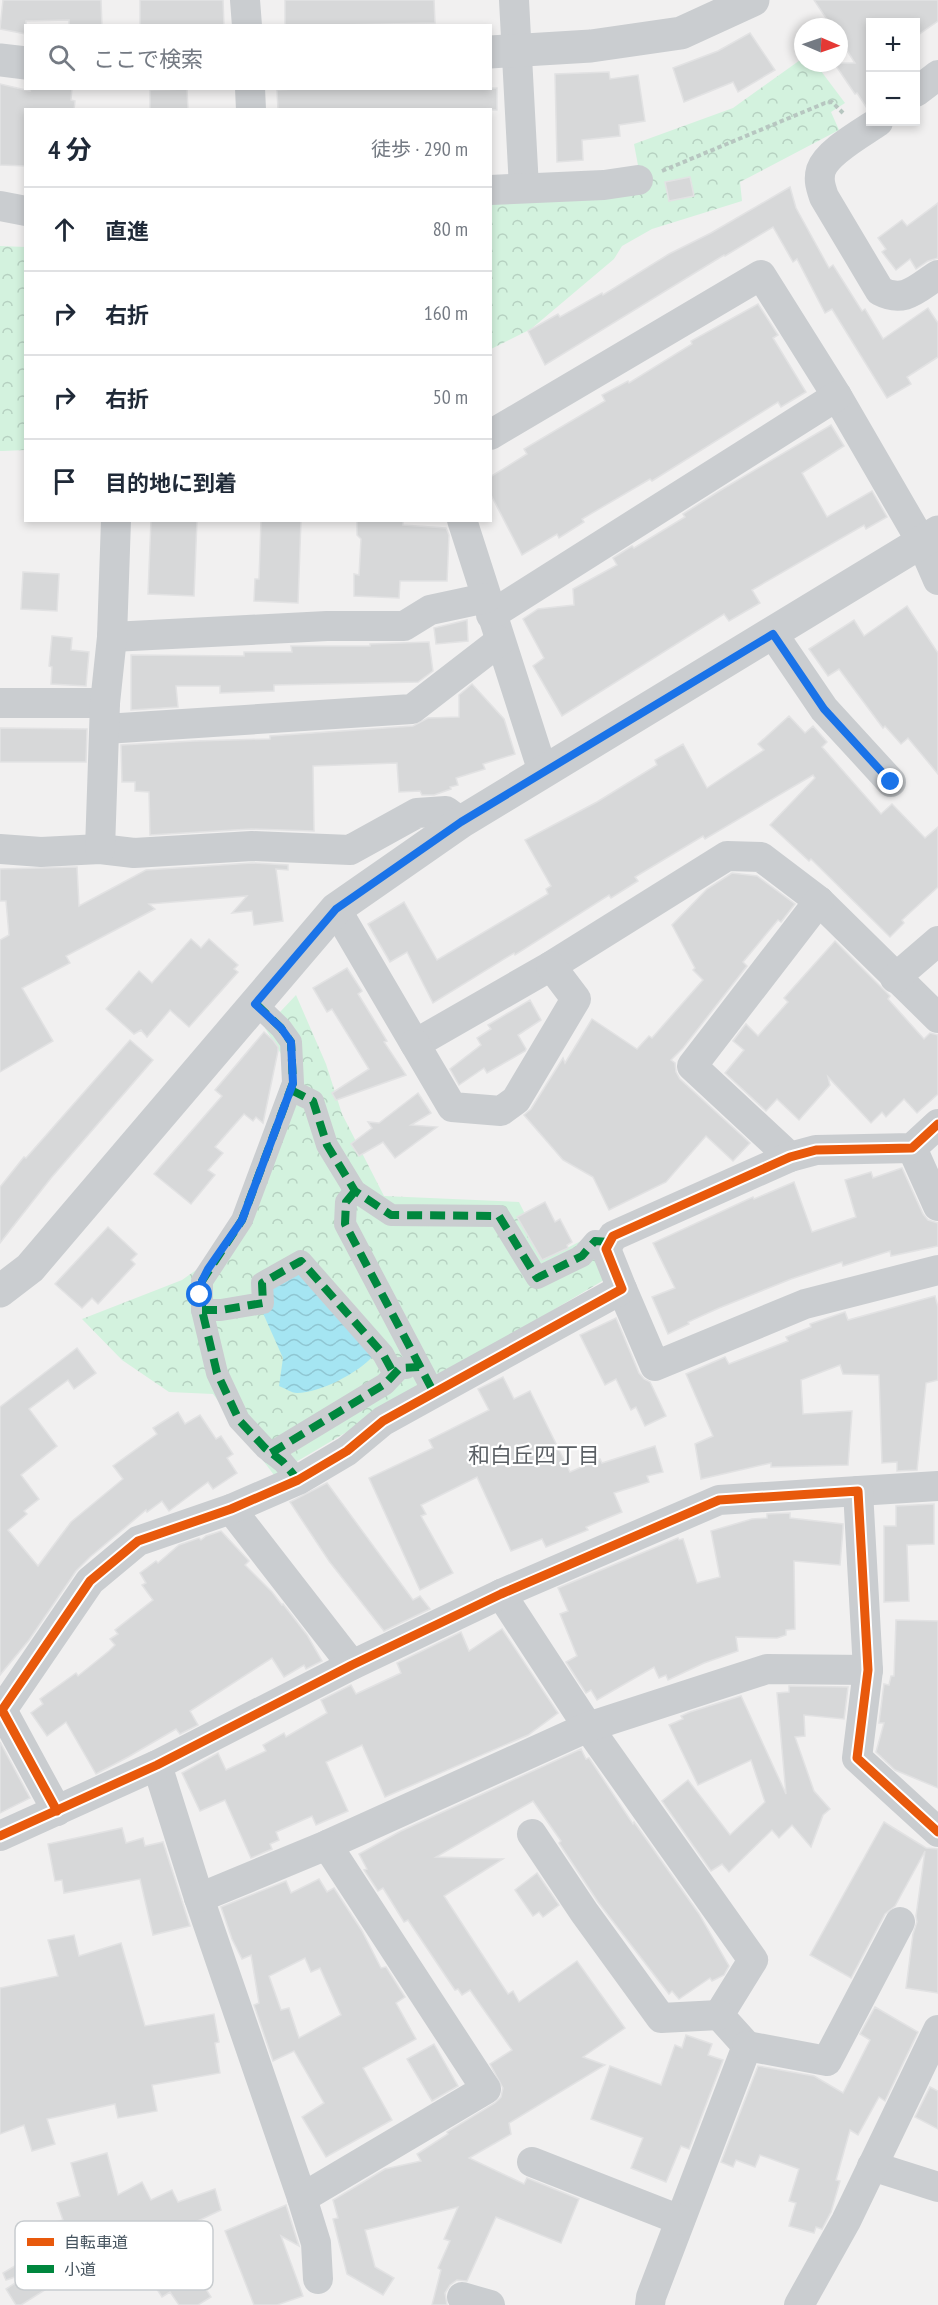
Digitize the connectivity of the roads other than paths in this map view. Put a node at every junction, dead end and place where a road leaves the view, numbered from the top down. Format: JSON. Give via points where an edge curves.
{"nodes":[{"id":1,"x":245,"y":0,"type":"edge"},
{"id":2,"x":514,"y":0,"type":"edge"},
{"id":3,"x":753,"y":0,"type":"edge"},
{"id":4,"x":247,"y":24,"type":"edge"},
{"id":5,"x":503,"y":51,"type":"edge"},
{"id":6,"x":0,"y":60,"type":"edge"},
{"id":7,"x":24,"y":63,"type":"edge"},
{"id":8,"x":938,"y":75,"type":"edge"},
{"id":9,"x":920,"y":88,"type":"edge"},
{"id":10,"x":250,"y":90,"type":"edge"},
{"id":11,"x":250,"y":108,"type":"edge"},
{"id":12,"x":872,"y":126,"type":"edge"},
{"id":13,"x":638,"y":180,"type":"road end"},
{"id":14,"x":524,"y":188,"type":"junction"},
{"id":15,"x":492,"y":190,"type":"edge"},
{"id":16,"x":0,"y":206,"type":"edge"},
{"id":17,"x":24,"y":211,"type":"edge"},
{"id":18,"x":938,"y":274,"type":"edge"},
{"id":19,"x":837,"y":396,"type":"junction"},
{"id":20,"x":492,"y":434,"type":"edge"},
{"id":21,"x":116,"y":522,"type":"edge"},
{"id":22,"x":463,"y":522,"type":"edge"},
{"id":23,"x":933,"y":556,"type":"edge"},
{"id":24,"x":492,"y":618,"type":"junction"},
{"id":25,"x":773,"y":634,"type":"junction"},
{"id":26,"x":112,"y":637,"type":"junction"},
{"id":27,"x":0,"y":703,"type":"edge"},
{"id":28,"x":105,"y":716,"type":"junction"},
{"id":29,"x":543,"y":772,"type":"junction"},
{"id":30,"x":891,"y":782,"type":"dead end"},
{"id":31,"x":461,"y":822,"type":"junction"},
{"id":32,"x":0,"y":849,"type":"edge"},
{"id":33,"x":100,"y":849,"type":"junction"},
{"id":34,"x":819,"y":901,"type":"junction"},
{"id":35,"x":336,"y":909,"type":"junction"},
{"id":36,"x":938,"y":941,"type":"edge"},
{"id":37,"x":551,"y":966,"type":"junction"},
{"id":38,"x":895,"y":978,"type":"junction"},
{"id":39,"x":255,"y":1004,"type":"junction"},
{"id":40,"x":938,"y":1018,"type":"edge"},
{"id":41,"x":415,"y":1044,"type":"junction"},
{"id":42,"x":291,"y":1090,"type":"junction"},
{"id":43,"x":938,"y":1124,"type":"edge"},
{"id":44,"x":912,"y":1148,"type":"junction"},
{"id":45,"x":790,"y":1157,"type":"junction"},
{"id":46,"x":355,"y":1191,"type":"junction"},
{"id":47,"x":938,"y":1206,"type":"edge"},
{"id":48,"x":610,"y":1242,"type":"junction"},
{"id":49,"x":938,"y":1270,"type":"edge"},
{"id":50,"x":622,"y":1289,"type":"junction"},
{"id":51,"x":0,"y":1291,"type":"edge"},
{"id":52,"x":202,"y":1310,"type":"junction"},
{"id":53,"x":419,"y":1367,"type":"junction"},
{"id":54,"x":394,"y":1374,"type":"junction"},
{"id":55,"x":434,"y":1393,"type":"junction"},
{"id":56,"x":271,"y":1453,"type":"junction"},
{"id":57,"x":298,"y":1480,"type":"junction"},
{"id":58,"x":938,"y":1486,"type":"edge"},
{"id":59,"x":858,"y":1491,"type":"junction"},
{"id":60,"x":231,"y":1509,"type":"junction"},
{"id":61,"x":501,"y":1594,"type":"junction"},
{"id":62,"x":352,"y":1665,"type":"junction"},
{"id":63,"x":868,"y":1670,"type":"junction"},
{"id":64,"x":588,"y":1727,"type":"junction"},
{"id":65,"x":157,"y":1765,"type":"junction"},
{"id":66,"x":57,"y":1811,"type":"junction"},
{"id":67,"x":936,"y":1825,"type":"edge"},
{"id":68,"x":532,"y":1834,"type":"dead end"},
{"id":69,"x":0,"y":1836,"type":"edge"},
{"id":70,"x":327,"y":1845,"type":"junction"},
{"id":71,"x":199,"y":1898,"type":"junction"},
{"id":72,"x":900,"y":1922,"type":"dead end"},
{"id":73,"x":720,"y":2015,"type":"junction"},
{"id":74,"x":938,"y":2030,"type":"edge"},
{"id":75,"x":747,"y":2046,"type":"junction"},
{"id":76,"x":532,"y":2162,"type":"dead end"},
{"id":77,"x":872,"y":2166,"type":"junction"},
{"id":78,"x":938,"y":2187,"type":"edge"},
{"id":79,"x":302,"y":2198,"type":"junction"},
{"id":80,"x":680,"y":2220,"type":"junction"},
{"id":81,"x":318,"y":2279,"type":"dead end"},
{"id":82,"x":650,"y":2305,"type":"edge"},
{"id":83,"x":799,"y":2305,"type":"edge"}],
"edges":[{"from":1,"to":4,"type":"street"},
{"from":2,"to":5,"type":"street"},
{"from":3,"to":5,"type":"street","via":[[681,33],[591,46]]},
{"from":5,"to":14,"type":"street"},
{"from":6,"to":7,"type":"street"},
{"from":8,"to":9,"type":"street"},
{"from":10,"to":11,"type":"street"},
{"from":12,"to":18,"type":"street","via":[[828,158],[819,182],[824,197],[880,291],[904,297]]},
{"from":13,"to":14,"type":"street"},
{"from":14,"to":15,"type":"street"},
{"from":16,"to":17,"type":"street"},
{"from":19,"to":20,"type":"street","via":[[761,275]]},
{"from":19,"to":23,"type":"street"},
{"from":19,"to":24,"type":"street"},
{"from":21,"to":26,"type":"street"},
{"from":22,"to":24,"type":"street"},
{"from":23,"to":25,"type":"street"},
{"from":24,"to":26,"type":"street","via":[[430,610],[404,626]]},
{"from":24,"to":28,"type":"street","via":[[412,709]]},
{"from":24,"to":29,"type":"street"},
{"from":25,"to":29,"type":"street"},
{"from":25,"to":30,"type":"street","via":[[824,709]]},
{"from":26,"to":28,"type":"street"},
{"from":27,"to":28,"type":"street"},
{"from":28,"to":33,"type":"street"},
{"from":29,"to":31,"type":"street"},
{"from":31,"to":33,"type":"street","via":[[446,811],[417,813],[350,850],[252,846],[134,853]]},
{"from":31,"to":35,"type":"street"},
{"from":32,"to":33,"type":"street"},
{"from":34,"to":37,"type":"street","via":[[761,857],[727,856]]},
{"from":34,"to":38,"type":"street"},
{"from":34,"to":45,"type":"street","via":[[692,1066]]},
{"from":35,"to":39,"type":"street"},
{"from":35,"to":41,"type":"street"},
{"from":36,"to":38,"type":"street"},
{"from":37,"to":41,"type":"street"},
{"from":37,"to":41,"type":"street","via":[[576,999],[516,1100],[501,1111],[452,1107]]},
{"from":38,"to":40,"type":"street"},
{"from":39,"to":42,"type":"street","via":[[291,1042]]},
{"from":39,"to":51,"type":"street","via":[[30,1268]]},
{"from":42,"to":46,"type":"street","via":[[313,1101],[327,1145]]},
{"from":42,"to":52,"type":"street","via":[[242,1220],[202,1281]]},
{"from":43,"to":44,"type":"street"},
{"from":44,"to":45,"type":"street","via":[[816,1150]]},
{"from":44,"to":47,"type":"street"},
{"from":45,"to":48,"type":"street","via":[[613,1236]]},
{"from":46,"to":48,"type":"street","via":[[391,1215],[499,1216],[537,1278],[582,1256],[595,1241]]},
{"from":46,"to":53,"type":"street","via":[[346,1202],[345,1224]]},
{"from":48,"to":50,"type":"street","via":[[606,1249]]},
{"from":49,"to":50,"type":"street","via":[[805,1304],[655,1366]]},
{"from":50,"to":55,"type":"street"},
{"from":52,"to":54,"type":"street","via":[[263,1303],[262,1282],[301,1261],[383,1354]]},
{"from":52,"to":56,"type":"street","via":[[217,1373],[239,1420]]},
{"from":53,"to":54,"type":"street","via":[[400,1368]]},
{"from":53,"to":55,"type":"street"},
{"from":54,"to":56,"type":"street","via":[[385,1384]]},
{"from":55,"to":57,"type":"street","via":[[383,1421],[347,1452]]},
{"from":56,"to":57,"type":"street"},
{"from":57,"to":60,"type":"street"},
{"from":58,"to":59,"type":"street"},
{"from":59,"to":61,"type":"street","via":[[719,1500]]},
{"from":59,"to":63,"type":"street"},
{"from":60,"to":62,"type":"street"},
{"from":60,"to":66,"type":"street","via":[[138,1541],[90,1581],[2,1710]]},
{"from":61,"to":62,"type":"street"},
{"from":61,"to":64,"type":"street"},
{"from":62,"to":65,"type":"street"},
{"from":63,"to":64,"type":"street","via":[[767,1669]]},
{"from":63,"to":67,"type":"street","via":[[857,1758]]},
{"from":64,"to":70,"type":"street"},
{"from":64,"to":73,"type":"street","via":[[753,1960]]},
{"from":65,"to":66,"type":"street"},
{"from":65,"to":71,"type":"street"},
{"from":66,"to":69,"type":"street"},
{"from":68,"to":73,"type":"street","via":[[661,2018]]},
{"from":70,"to":71,"type":"street"},
{"from":70,"to":79,"type":"street","via":[[486,2089]]},
{"from":71,"to":79,"type":"street"},
{"from":72,"to":75,"type":"street","via":[[827,2061]]},
{"from":73,"to":75,"type":"street"},
{"from":74,"to":77,"type":"street"},
{"from":75,"to":80,"type":"street"},
{"from":76,"to":80,"type":"street"},
{"from":77,"to":78,"type":"street"},
{"from":77,"to":83,"type":"street"},
{"from":79,"to":81,"type":"street","via":[[316,2243]]},
{"from":80,"to":82,"type":"street"}]}
